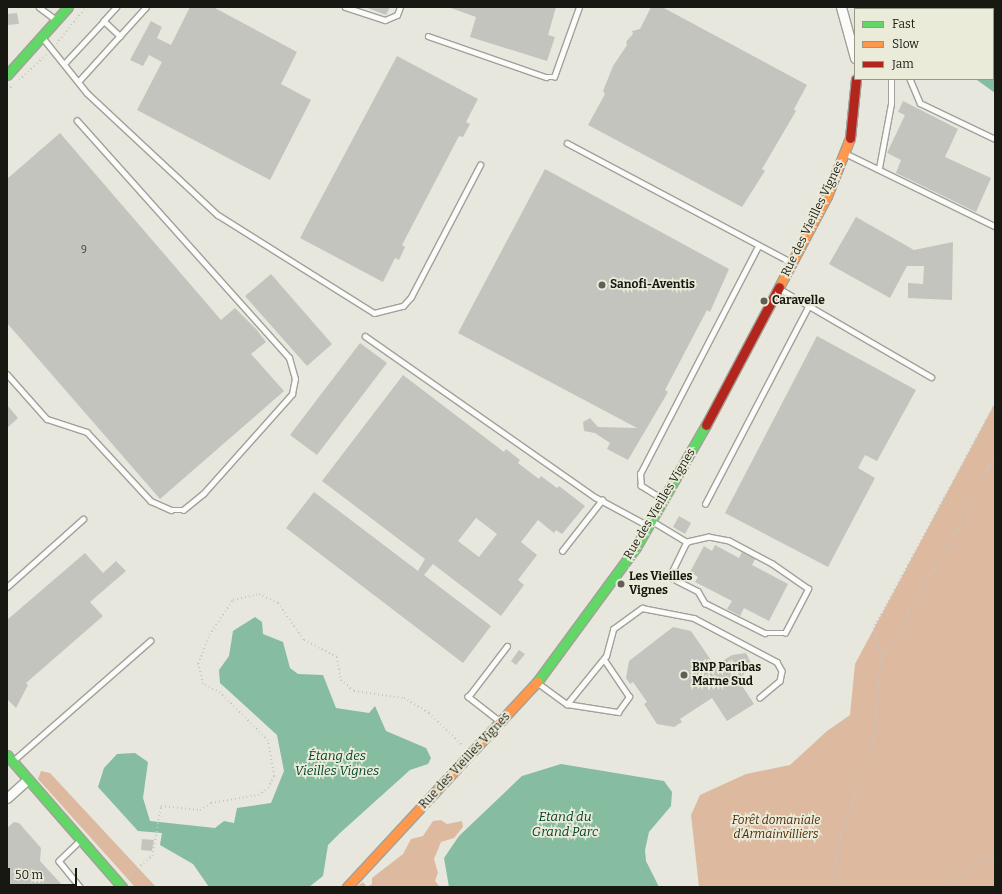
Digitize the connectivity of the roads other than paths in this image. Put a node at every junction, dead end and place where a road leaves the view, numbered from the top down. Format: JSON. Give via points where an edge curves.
{"nodes":[{"id":1,"x":39,"y":7,"type":"edge"},
{"id":2,"x":68,"y":7,"type":"edge"},
{"id":3,"x":117,"y":7,"type":"edge"},
{"id":4,"x":146,"y":7,"type":"edge"},
{"id":5,"x":345,"y":7,"type":"edge"},
{"id":6,"x":400,"y":7,"type":"edge"},
{"id":7,"x":579,"y":7,"type":"edge"},
{"id":8,"x":841,"y":7,"type":"edge"},
{"id":9,"x":57,"y":21,"type":"junction"},
{"id":10,"x":104,"y":21,"type":"junction"},
{"id":11,"x":120,"y":36,"type":"junction"},
{"id":12,"x":428,"y":36,"type":"dead end"},
{"id":13,"x":43,"y":38,"type":"junction"},
{"id":14,"x":854,"y":44,"type":"edge"},
{"id":15,"x":64,"y":64,"type":"junction"},
{"id":16,"x":7,"y":75,"type":"edge"},
{"id":17,"x":856,"y":80,"type":"edge"},
{"id":18,"x":891,"y":80,"type":"edge"},
{"id":19,"x":910,"y":80,"type":"edge"},
{"id":20,"x":78,"y":82,"type":"junction"},
{"id":21,"x":77,"y":121,"type":"dead end"},
{"id":22,"x":995,"y":139,"type":"edge"},
{"id":23,"x":567,"y":143,"type":"dead end"},
{"id":24,"x":845,"y":153,"type":"junction"},
{"id":25,"x":480,"y":165,"type":"dead end"},
{"id":26,"x":879,"y":168,"type":"junction"},
{"id":27,"x":995,"y":226,"type":"edge"},
{"id":28,"x":758,"y":246,"type":"junction"},
{"id":29,"x":793,"y":262,"type":"junction"},
{"id":30,"x":779,"y":288,"type":"junction"},
{"id":31,"x":809,"y":305,"type":"junction"},
{"id":32,"x":365,"y":336,"type":"dead end"},
{"id":33,"x":7,"y":374,"type":"edge"},
{"id":34,"x":931,"y":377,"type":"dead end"},
{"id":35,"x":602,"y":500,"type":"junction"},
{"id":36,"x":664,"y":500,"type":"junction"},
{"id":37,"x":705,"y":504,"type":"dead end"},
{"id":38,"x":83,"y":519,"type":"dead end"},
{"id":39,"x":650,"y":524,"type":"junction"},
{"id":40,"x":687,"y":542,"type":"junction"},
{"id":41,"x":562,"y":551,"type":"dead end"},
{"id":42,"x":7,"y":587,"type":"edge"},
{"id":43,"x":150,"y":641,"type":"dead end"},
{"id":44,"x":507,"y":646,"type":"dead end"},
{"id":45,"x":604,"y":660,"type":"junction"},
{"id":46,"x":537,"y":682,"type":"junction"},
{"id":47,"x":760,"y":698,"type":"dead end"},
{"id":48,"x":567,"y":704,"type":"junction"},
{"id":49,"x":501,"y":723,"type":"junction"},
{"id":50,"x":10,"y":758,"type":"edge"},
{"id":51,"x":28,"y":779,"type":"junction"},
{"id":52,"x":7,"y":798,"type":"edge"},
{"id":53,"x":82,"y":840,"type":"junction"},
{"id":54,"x":121,"y":885,"type":"edge"},
{"id":55,"x":80,"y":887,"type":"edge"},
{"id":56,"x":347,"y":887,"type":"edge"}],
"edges":[{"from":1,"to":9,"type":"lane"},
{"from":2,"to":9,"type":"street"},
{"from":3,"to":10,"type":"lane"},
{"from":4,"to":11,"type":"lane"},
{"from":5,"to":6,"type":"lane","via":[[385,20],[397,15]]},
{"from":7,"to":12,"type":"lane","via":[[554,76],[546,77]]},
{"from":8,"to":14,"type":"street"},
{"from":9,"to":13,"type":"street"},
{"from":10,"to":11,"type":"lane"},
{"from":10,"to":15,"type":"lane"},
{"from":11,"to":20,"type":"lane"},
{"from":13,"to":15,"type":"lane"},
{"from":13,"to":16,"type":"street"},
{"from":15,"to":20,"type":"lane"},
{"from":17,"to":24,"type":"street","name":"Rue des Vieilles Vignes","via":[[853,126]]},
{"from":18,"to":26,"type":"lane","via":[[891,104]]},
{"from":19,"to":22,"type":"lane","via":[[920,103]]},
{"from":20,"to":25,"type":"lane","via":[[218,215],[374,314],[404,306],[411,297]]},
{"from":21,"to":33,"type":"lane","via":[[289,358],[295,379],[292,394],[203,494],[183,510],[171,510],[151,501],[87,432],[47,419]]},
{"from":23,"to":28,"type":"lane"},
{"from":24,"to":26,"type":"lane"},
{"from":24,"to":29,"type":"street","name":"Rue des Vieilles Vignes"},
{"from":26,"to":27,"type":"lane"},
{"from":28,"to":29,"type":"lane"},
{"from":28,"to":36,"type":"lane","via":[[640,474],[641,486]]},
{"from":29,"to":30,"type":"street","name":"Rue des Vieilles Vignes"},
{"from":30,"to":31,"type":"lane"},
{"from":30,"to":36,"type":"street","name":"Rue des Vieilles Vignes"},
{"from":31,"to":34,"type":"lane"},
{"from":31,"to":37,"type":"lane"},
{"from":32,"to":35,"type":"lane"},
{"from":35,"to":39,"type":"lane"},
{"from":35,"to":41,"type":"lane"},
{"from":36,"to":39,"type":"street","name":"Rue des Vieilles Vignes"},
{"from":38,"to":42,"type":"lane"},
{"from":39,"to":40,"type":"lane"},
{"from":39,"to":46,"type":"street","name":"Rue des Vieilles Vignes","via":[[582,625]]},
{"from":40,"to":40,"type":"lane","via":[[670,577],[698,590],[705,603],[765,633],[785,634],[808,588],[772,564],[729,541],[709,537]]},
{"from":43,"to":50,"type":"lane"},
{"from":44,"to":49,"type":"lane","via":[[468,697]]},
{"from":45,"to":47,"type":"lane","via":[[613,629],[639,609],[694,618],[780,666],[780,681]]},
{"from":45,"to":48,"type":"lane"},
{"from":45,"to":48,"type":"lane","via":[[629,697],[628,703],[613,713]]},
{"from":46,"to":48,"type":"lane"},
{"from":46,"to":49,"type":"street","name":"Rue des Vieilles Vignes"},
{"from":49,"to":56,"type":"street","name":"Rue des Vieilles Vignes"},
{"from":50,"to":51,"type":"street"},
{"from":51,"to":52,"type":"street"},
{"from":51,"to":53,"type":"street"},
{"from":53,"to":54,"type":"street"},
{"from":53,"to":55,"type":"lane","via":[[59,861]]}]}
